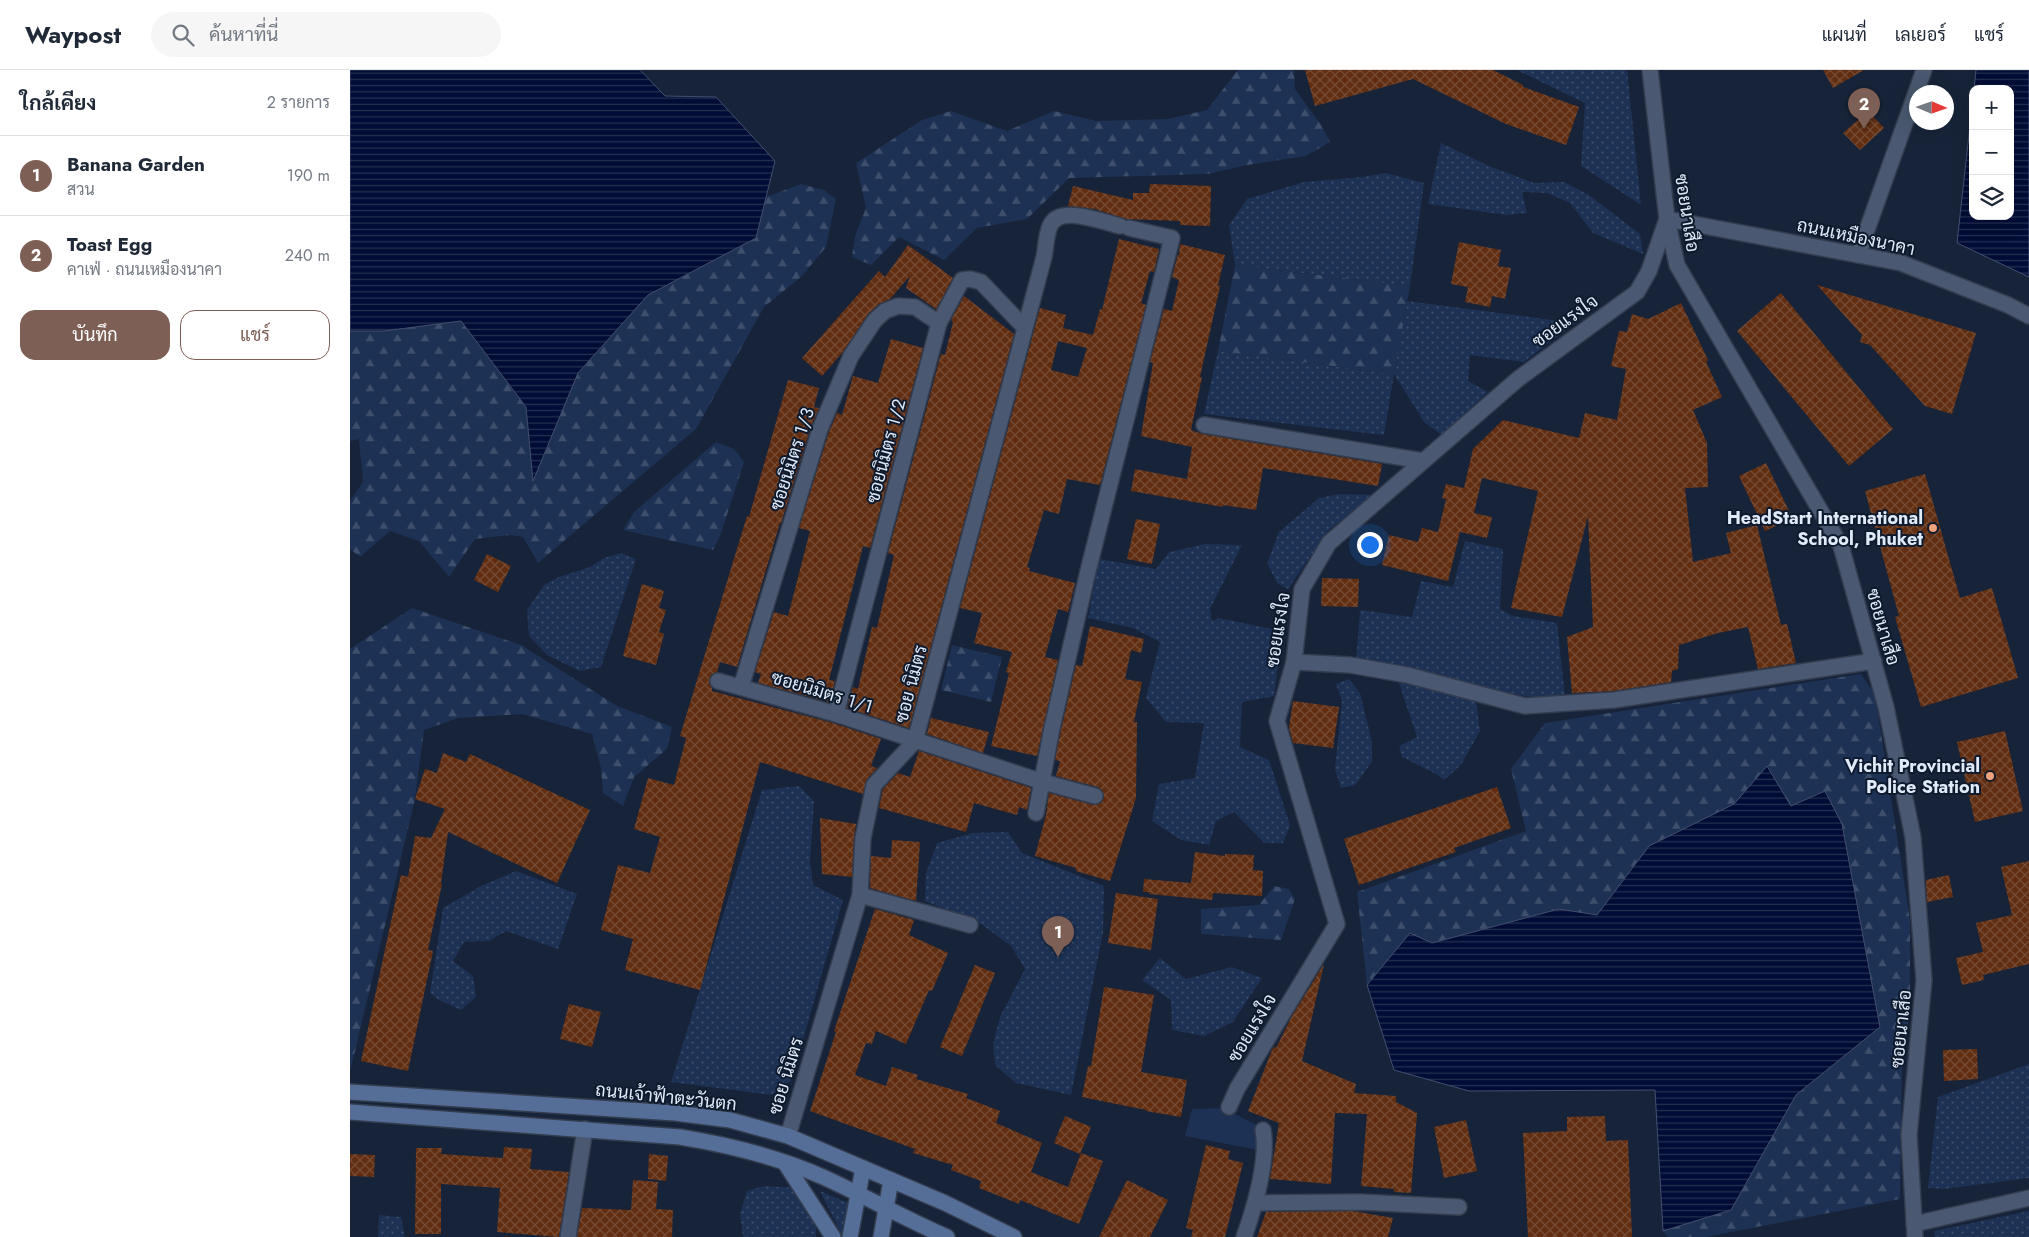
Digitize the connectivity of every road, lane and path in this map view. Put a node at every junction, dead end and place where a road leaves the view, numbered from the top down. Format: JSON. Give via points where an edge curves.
{"nodes":[{"id":1,"x":1650,"y":70,"type":"edge"},
{"id":2,"x":1924,"y":70,"type":"edge"},
{"id":3,"x":1667,"y":219,"type":"junction"},
{"id":4,"x":1858,"y":254,"type":"junction"},
{"id":5,"x":2029,"y":316,"type":"edge"},
{"id":6,"x":939,"y":323,"type":"junction"},
{"id":7,"x":1024,"y":327,"type":"junction"},
{"id":8,"x":1204,"y":425,"type":"dead end"},
{"id":9,"x":1423,"y":461,"type":"junction"},
{"id":10,"x":1874,"y":661,"type":"junction"},
{"id":11,"x":1294,"y":662,"type":"junction"},
{"id":12,"x":718,"y":681,"type":"dead end"},
{"id":13,"x":740,"y":687,"type":"junction"},
{"id":14,"x":836,"y":714,"type":"junction"},
{"id":15,"x":915,"y":741,"type":"junction"},
{"id":16,"x":1043,"y":782,"type":"junction"},
{"id":17,"x":1095,"y":796,"type":"dead end"},
{"id":18,"x":1036,"y":813,"type":"dead end"},
{"id":19,"x":860,"y":895,"type":"junction"},
{"id":20,"x":970,"y":925,"type":"dead end"},
{"id":21,"x":350,"y":1092,"type":"edge"},
{"id":22,"x":1229,"y":1107,"type":"dead end"},
{"id":23,"x":350,"y":1112,"type":"edge"},
{"id":24,"x":585,"y":1129,"type":"junction"},
{"id":25,"x":1264,"y":1130,"type":"dead end"},
{"id":26,"x":788,"y":1136,"type":"junction"},
{"id":27,"x":785,"y":1163,"type":"junction"},
{"id":28,"x":863,"y":1168,"type":"junction"},
{"id":29,"x":891,"y":1180,"type":"junction"},
{"id":30,"x":858,"y":1194,"type":"junction"},
{"id":31,"x":2029,"y":1198,"type":"edge"},
{"id":32,"x":1256,"y":1203,"type":"junction"},
{"id":33,"x":1459,"y":1207,"type":"dead end"},
{"id":34,"x":886,"y":1208,"type":"junction"},
{"id":35,"x":1915,"y":1231,"type":"edge"},
{"id":36,"x":568,"y":1237,"type":"edge"},
{"id":37,"x":833,"y":1237,"type":"edge"},
{"id":38,"x":850,"y":1237,"type":"edge"},
{"id":39,"x":881,"y":1237,"type":"edge"},
{"id":40,"x":947,"y":1237,"type":"edge"},
{"id":41,"x":1014,"y":1237,"type":"edge"},
{"id":42,"x":1244,"y":1237,"type":"edge"}],
"edges":[{"from":1,"to":3,"type":"street","name":"ซอยนาเสือ"},
{"from":2,"to":4,"type":"street"},
{"from":3,"to":4,"type":"street","name":"ถนนเหมืองนาคา"},
{"from":3,"to":9,"type":"street","name":"ซอยแรงใจ","via":[[1649,271],[1636,292],[1518,379]]},
{"from":3,"to":10,"type":"street","name":"ซอยนาเสือ","via":[[1677,265],[1841,546]]},
{"from":4,"to":5,"type":"street","name":"ถนนเหมืองนาคา","via":[[1902,263],[2008,304]]},
{"from":6,"to":7,"type":"street","name":"ซอยนิมิตร 1/2","via":[[962,280],[970,278],[981,282]]},
{"from":6,"to":13,"type":"street","name":"ซอยนิมิตร 1/3","via":[[915,307],[898,306],[875,320],[851,356],[820,429]]},
{"from":6,"to":14,"type":"street","name":"ซอยนิมิตร 1/2"},
{"from":7,"to":15,"type":"street","name":"ซอย นิมิตร"},
{"from":7,"to":16,"type":"street","name":"ซอย นิมิตร","via":[[1050,226],[1056,218],[1076,216],[1172,238],[1088,571]]},
{"from":8,"to":9,"type":"street"},
{"from":9,"to":11,"type":"street","name":"ซอยแรงใจ","via":[[1329,543],[1302,589]]},
{"from":10,"to":11,"type":"street","via":[[1614,700],[1525,706],[1407,675],[1350,665]]},
{"from":10,"to":35,"type":"street","name":"ซอยนาเสือ","via":[[1913,836],[1924,980],[1909,1135]]},
{"from":11,"to":22,"type":"street","name":"ซอยแรงใจ","via":[[1277,720],[1337,924]]},
{"from":12,"to":13,"type":"street","name":"ซอยนิมิตร 1/1"},
{"from":13,"to":14,"type":"street","name":"ซอยนิมิตร 1/1"},
{"from":14,"to":15,"type":"street","name":"ซอยนิมิตร 1/1"},
{"from":15,"to":16,"type":"street","name":"ซอยนิมิตร 1/1"},
{"from":15,"to":19,"type":"street","name":"ซอย นิมิตร","via":[[874,785],[862,838]]},
{"from":16,"to":17,"type":"street","name":"ซอยนิมิตร 1/1"},
{"from":16,"to":18,"type":"street"},
{"from":19,"to":20,"type":"street"},
{"from":19,"to":26,"type":"street","name":"ซอย นิมิตร"},
{"from":21,"to":26,"type":"main road","name":"ถนนเจ้าฟ้าตะวันตก","via":[[675,1113],[730,1120]]},
{"from":23,"to":24,"type":"main road"},
{"from":24,"to":27,"type":"main road","via":[[698,1140],[746,1150]]},
{"from":24,"to":36,"type":"street"},
{"from":25,"to":32,"type":"street","via":[[1266,1141]]},
{"from":26,"to":28,"type":"main road","name":"ถนนเจ้าฟ้าตะวันตก"},
{"from":27,"to":30,"type":"main road"},
{"from":27,"to":37,"type":"main road"},
{"from":28,"to":29,"type":"main road","name":"ถนนเจ้าฟ้าตะวันตก"},
{"from":28,"to":30,"type":"main road"},
{"from":29,"to":34,"type":"main road"},
{"from":29,"to":41,"type":"main road","name":"ถนนเจ้าฟ้าตะวันตก"},
{"from":30,"to":34,"type":"main road"},
{"from":30,"to":38,"type":"main road"},
{"from":31,"to":35,"type":"street"},
{"from":32,"to":33,"type":"street","via":[[1360,1202]]},
{"from":32,"to":42,"type":"street"},
{"from":34,"to":39,"type":"main road"},
{"from":34,"to":40,"type":"main road"}]}
